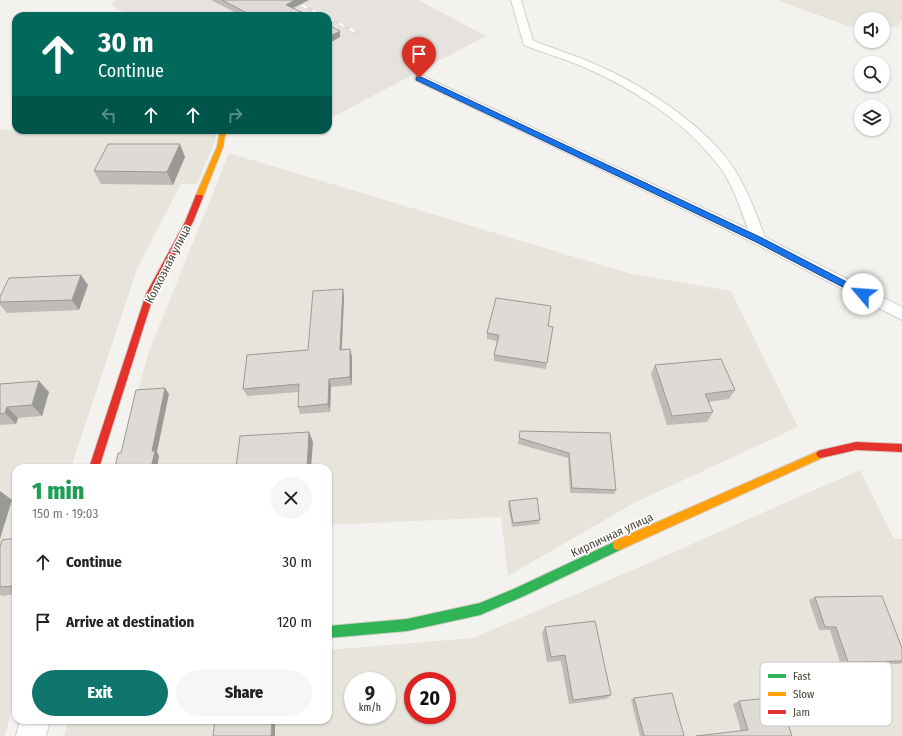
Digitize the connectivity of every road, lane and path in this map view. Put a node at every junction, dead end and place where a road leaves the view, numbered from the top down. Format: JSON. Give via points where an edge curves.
{"nodes":[{"id":1,"x":516,"y":0,"type":"edge"},
{"id":2,"x":419,"y":78,"type":"dead end"},
{"id":3,"x":222,"y":134,"type":"edge"},
{"id":4,"x":759,"y":240,"type":"junction"},
{"id":5,"x":902,"y":314,"type":"edge"},
{"id":6,"x":902,"y":448,"type":"edge"},
{"id":7,"x":95,"y":464,"type":"edge"},
{"id":8,"x":332,"y":632,"type":"edge"},
{"id":9,"x":34,"y":724,"type":"edge"},
{"id":10,"x":31,"y":736,"type":"edge"}],
"edges":[{"from":1,"to":4,"type":"lane","via":[[528,43],[604,72],[638,91],[697,135],[723,163],[740,190]]},
{"from":2,"to":4,"type":"lane"},
{"from":3,"to":7,"type":"street","name":"Колхозная улица","via":[[220,147],[189,222],[150,294]]},
{"from":4,"to":5,"type":"lane"},
{"from":6,"to":8,"type":"street","name":"Кирпичная улица","via":[[856,446],[819,455],[480,609],[407,625]]},
{"from":9,"to":10,"type":"street"}]}
